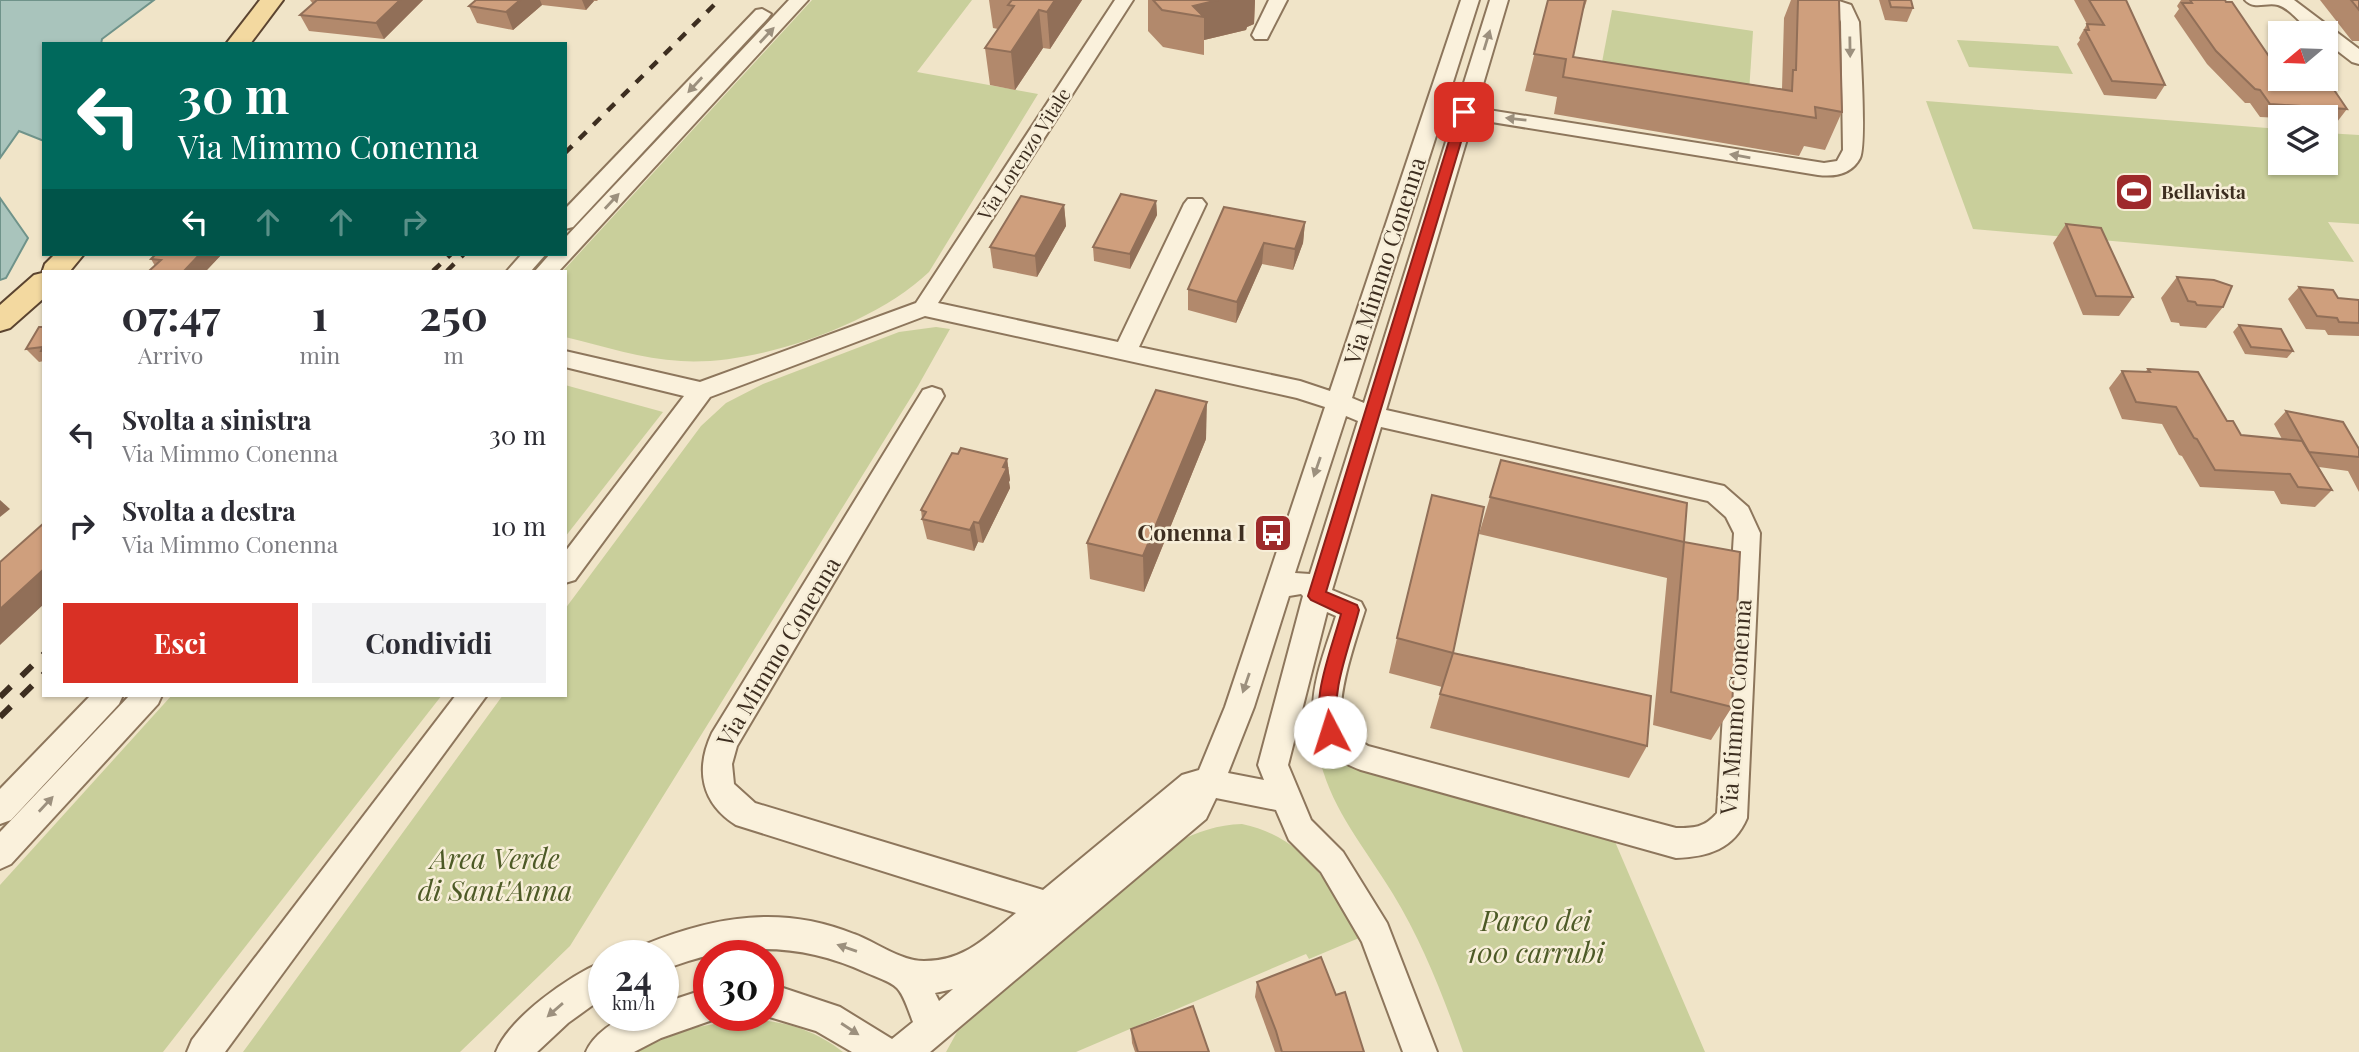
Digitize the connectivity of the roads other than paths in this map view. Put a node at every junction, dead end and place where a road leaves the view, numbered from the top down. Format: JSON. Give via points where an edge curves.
{"nodes":[{"id":1,"x":272,"y":0,"type":"edge"},
{"id":2,"x":776,"y":0,"type":"edge"},
{"id":3,"x":800,"y":0,"type":"edge"},
{"id":4,"x":1124,"y":0,"type":"edge"},
{"id":5,"x":1278,"y":0,"type":"edge"},
{"id":6,"x":1470,"y":0,"type":"edge"},
{"id":7,"x":1499,"y":0,"type":"edge"},
{"id":8,"x":1818,"y":0,"type":"edge"},
{"id":9,"x":2253,"y":0,"type":"edge"},
{"id":10,"x":2282,"y":0,"type":"edge"},
{"id":11,"x":2309,"y":21,"type":"edge"},
{"id":12,"x":1261,"y":35,"type":"dead end"},
{"id":13,"x":240,"y":42,"type":"edge"},
{"id":14,"x":2338,"y":43,"type":"edge"},
{"id":15,"x":2359,"y":58,"type":"edge"},
{"id":16,"x":1432,"y":117,"type":"junction"},
{"id":17,"x":1461,"y":121,"type":"junction"},
{"id":18,"x":1195,"y":204,"type":"dead end"},
{"id":19,"x":567,"y":220,"type":"edge"},
{"id":20,"x":567,"y":249,"type":"edge"},
{"id":21,"x":68,"y":256,"type":"edge"},
{"id":22,"x":533,"y":256,"type":"edge"},
{"id":23,"x":560,"y":256,"type":"edge"},
{"id":24,"x":56,"y":270,"type":"edge"},
{"id":25,"x":519,"y":270,"type":"edge"},
{"id":26,"x":547,"y":270,"type":"edge"},
{"id":27,"x":42,"y":284,"type":"edge"},
{"id":28,"x":924,"y":308,"type":"junction"},
{"id":29,"x":0,"y":321,"type":"edge"},
{"id":30,"x":1124,"y":353,"type":"junction"},
{"id":31,"x":567,"y":359,"type":"edge"},
{"id":32,"x":701,"y":391,"type":"junction"},
{"id":33,"x":932,"y":396,"type":"dead end"},
{"id":34,"x":1340,"y":402,"type":"junction"},
{"id":35,"x":1371,"y":416,"type":"junction"},
{"id":36,"x":1294,"y":534,"type":"junction"},
{"id":37,"x":1335,"y":537,"type":"junction"},
{"id":38,"x":567,"y":569,"type":"edge"},
{"id":39,"x":1279,"y":586,"type":"junction"},
{"id":40,"x":1317,"y":596,"type":"junction"},
{"id":41,"x":107,"y":697,"type":"edge"},
{"id":42,"x":146,"y":697,"type":"edge"},
{"id":43,"x":471,"y":697,"type":"edge"},
{"id":44,"x":1209,"y":783,"type":"junction"},
{"id":45,"x":1286,"y":798,"type":"junction"},
{"id":46,"x":0,"y":810,"type":"edge"},
{"id":47,"x":0,"y":854,"type":"edge"},
{"id":48,"x":1047,"y":907,"type":"junction"},
{"id":49,"x":679,"y":947,"type":"edge"},
{"id":50,"x":909,"y":976,"type":"junction"},
{"id":51,"x":588,"y":986,"type":"edge"},
{"id":52,"x":784,"y":1004,"type":"edge"},
{"id":53,"x":693,"y":1009,"type":"edge"},
{"id":54,"x":934,"y":1027,"type":"junction"},
{"id":55,"x":204,"y":1052,"type":"edge"},
{"id":56,"x":513,"y":1052,"type":"edge"},
{"id":57,"x":603,"y":1052,"type":"edge"},
{"id":58,"x":881,"y":1052,"type":"edge"},
{"id":59,"x":903,"y":1052,"type":"edge"},
{"id":60,"x":1420,"y":1052,"type":"edge"}],
"edges":[{"from":1,"to":13,"type":"main road"},
{"from":2,"to":19,"type":"street","one_way":true},
{"from":20,"to":3,"type":"street","one_way":true},
{"from":4,"to":28,"type":"street","name":"Via Lorenzo Vitale"},
{"from":5,"to":12,"type":"street"},
{"from":6,"to":16,"type":"street","name":"Via Mimmo Conenna"},
{"from":17,"to":7,"type":"street","name":"Via Mimmo Conenna","one_way":true},
{"from":8,"to":17,"type":"street","one_way":true,"via":[[1845,9],[1850,22],[1853,150],[1843,167],[1818,169],[1530,120]]},
{"from":9,"to":10,"type":"street"},
{"from":10,"to":11,"type":"street"},
{"from":14,"to":15,"type":"street"},
{"from":16,"to":17,"type":"street"},
{"from":16,"to":34,"type":"street","name":"Via Mimmo Conenna"},
{"from":17,"to":35,"type":"street","name":"Via Mimmo Conenna"},
{"from":18,"to":30,"type":"street"},
{"from":21,"to":24,"type":"main road"},
{"from":22,"to":25,"type":"street"},
{"from":23,"to":26,"type":"street"},
{"from":27,"to":29,"type":"main road"},
{"from":28,"to":30,"type":"street"},
{"from":28,"to":32,"type":"street"},
{"from":30,"to":34,"type":"street"},
{"from":31,"to":32,"type":"street"},
{"from":32,"to":38,"type":"street"},
{"from":33,"to":48,"type":"street","name":"Via Mimmo Conenna","via":[[723,742],[715,773],[718,787],[735,809],[747,815]]},
{"from":34,"to":35,"type":"street","name":"Via Mimmo Conenna"},
{"from":34,"to":36,"type":"street","name":"Via Mimmo Conenna","one_way":true},
{"from":35,"to":37,"type":"street","name":"Via Mimmo Conenna"},
{"from":35,"to":40,"type":"street","name":"Via Mimmo Conenna","via":[[1693,487],[1732,504],[1747,533],[1732,818],[1721,834],[1701,843],[1676,843],[1347,751],[1330,732],[1326,709],[1351,610]]},
{"from":36,"to":37,"type":"street","via":[[1313,543]]},
{"from":36,"to":39,"type":"street","name":"Via Mimmo Conenna"},
{"from":37,"to":40,"type":"street","name":"Via Mimmo Conenna"},
{"from":39,"to":40,"type":"street","name":"Via Mimmo Conenna","via":[[1304,583]]},
{"from":39,"to":44,"type":"street","name":"Via Mimmo Conenna","one_way":true},
{"from":40,"to":45,"type":"street","name":"Via Mimmo Conenna","via":[[1273,765]]},
{"from":41,"to":46,"type":"street"},
{"from":47,"to":42,"type":"street","one_way":true},
{"from":43,"to":55,"type":"street"},
{"from":44,"to":45,"type":"street"},
{"from":44,"to":48,"type":"street","via":[[1193,785]]},
{"from":44,"to":54,"type":"street","name":"Via Mimmo Conenna","via":[[1195,810]]},
{"from":45,"to":60,"type":"street","name":"Via Mimmo Conenna","via":[[1300,830],[1332,862],[1375,934]]},
{"from":48,"to":50,"type":"street","via":[[975,968],[925,978]]},
{"from":50,"to":49,"type":"street","one_way":true,"via":[[849,948],[806,936],[761,931]]},
{"from":50,"to":54,"type":"street"},
{"from":51,"to":56,"type":"street","one_way":true,"via":[[552,1012]]},
{"from":52,"to":58,"type":"street","one_way":true,"via":[[848,1026]]},
{"from":53,"to":57,"type":"street","via":[[666,1017]]},
{"from":54,"to":59,"type":"street","name":"Via Mimmo Conenna"}]}
